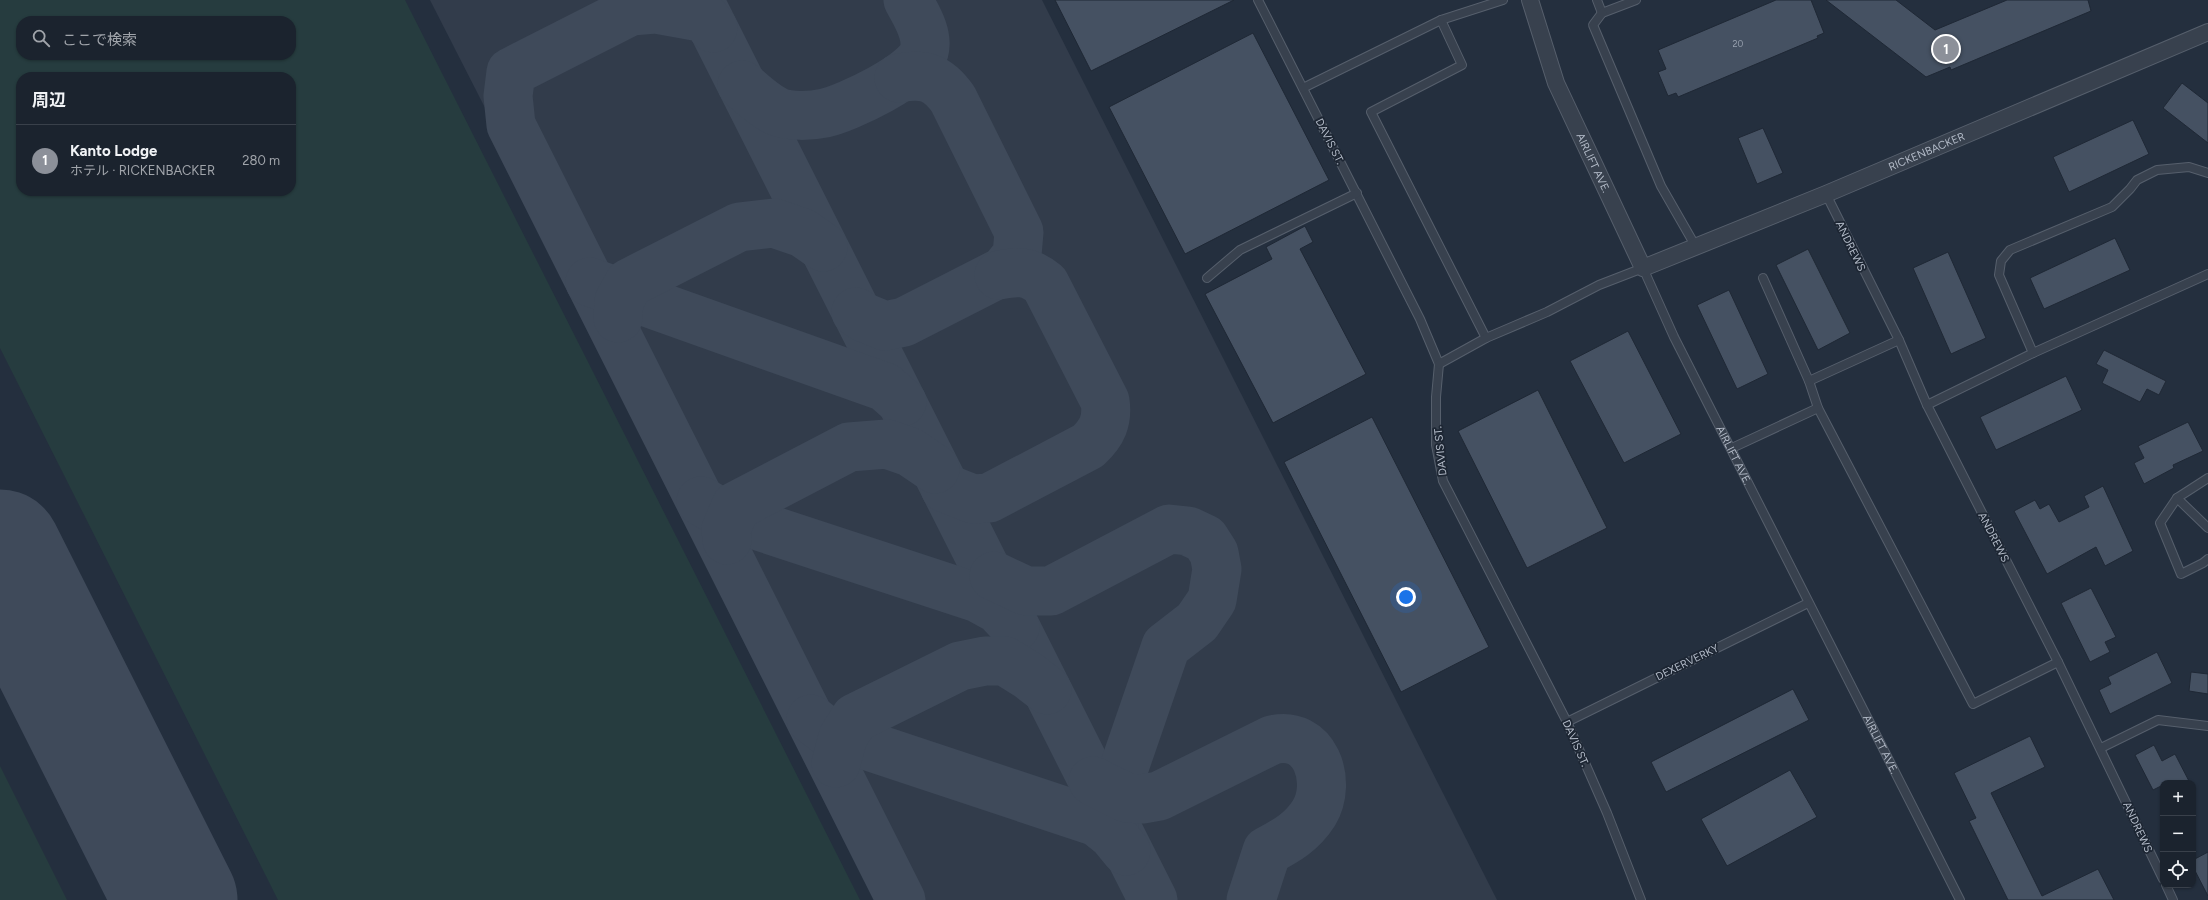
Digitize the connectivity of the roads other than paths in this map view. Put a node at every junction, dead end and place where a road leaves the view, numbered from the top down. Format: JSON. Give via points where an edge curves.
{"nodes":[{"id":1,"x":1258,"y":0,"type":"edge"},
{"id":2,"x":1503,"y":0,"type":"edge"},
{"id":3,"x":1530,"y":0,"type":"edge"},
{"id":4,"x":1597,"y":0,"type":"edge"},
{"id":5,"x":1636,"y":0,"type":"edge"},
{"id":6,"x":1602,"y":13,"type":"junction"},
{"id":7,"x":1441,"y":20,"type":"junction"},
{"id":8,"x":2208,"y":32,"type":"edge"},
{"id":9,"x":1303,"y":88,"type":"junction"},
{"id":10,"x":2208,"y":173,"type":"edge"},
{"id":11,"x":1357,"y":193,"type":"junction"},
{"id":12,"x":1826,"y":194,"type":"junction"},
{"id":13,"x":1696,"y":247,"type":"junction"},
{"id":14,"x":1643,"y":268,"type":"junction"},
{"id":15,"x":2208,"y":274,"type":"edge"},
{"id":16,"x":1207,"y":278,"type":"dead end"},
{"id":17,"x":1763,"y":278,"type":"dead end"},
{"id":18,"x":1486,"y":338,"type":"junction"},
{"id":19,"x":1899,"y":340,"type":"junction"},
{"id":20,"x":2033,"y":353,"type":"junction"},
{"id":21,"x":1439,"y":364,"type":"junction"},
{"id":22,"x":1809,"y":381,"type":"junction"},
{"id":23,"x":1927,"y":405,"type":"junction"},
{"id":24,"x":1818,"y":408,"type":"junction"},
{"id":25,"x":1732,"y":448,"type":"junction"},
{"id":26,"x":2208,"y":478,"type":"edge"},
{"id":27,"x":2177,"y":498,"type":"junction"},
{"id":28,"x":2208,"y":528,"type":"edge"},
{"id":29,"x":2208,"y":559,"type":"edge"},
{"id":30,"x":1808,"y":603,"type":"junction"},
{"id":31,"x":2058,"y":662,"type":"junction"},
{"id":32,"x":1567,"y":722,"type":"junction"},
{"id":33,"x":2208,"y":726,"type":"edge"},
{"id":34,"x":2101,"y":748,"type":"junction"},
{"id":35,"x":2160,"y":873,"type":"edge"},
{"id":36,"x":2167,"y":888,"type":"edge"},
{"id":37,"x":1641,"y":900,"type":"edge"},
{"id":38,"x":1960,"y":900,"type":"edge"},
{"id":39,"x":2173,"y":900,"type":"edge"}],
"edges":[{"from":1,"to":9,"type":"lane","name":"DAVIS ST."},
{"from":2,"to":7,"type":"lane"},
{"from":3,"to":14,"type":"street","name":"AIRLIFT AVE.","via":[[1556,83]]},
{"from":4,"to":6,"type":"lane"},
{"from":5,"to":6,"type":"lane"},
{"from":6,"to":13,"type":"lane","via":[[1593,25],[1661,186]]},
{"from":7,"to":9,"type":"lane"},
{"from":7,"to":18,"type":"lane","via":[[1462,65],[1371,112]]},
{"from":8,"to":12,"type":"street","name":"RICKENBACKER"},
{"from":9,"to":11,"type":"lane","name":"DAVIS ST."},
{"from":10,"to":20,"type":"lane","via":[[2189,167],[2157,170],[2137,180],[2112,207],[2010,250],[2001,260],[1999,275]]},
{"from":11,"to":16,"type":"lane","via":[[1240,250]]},
{"from":11,"to":21,"type":"lane","name":"DAVIS ST.","via":[[1420,319]]},
{"from":12,"to":13,"type":"street","name":"RICKENBACKER"},
{"from":12,"to":19,"type":"lane","name":"ANDREWS"},
{"from":13,"to":14,"type":"street","name":"RICKENBACKER"},
{"from":14,"to":18,"type":"lane"},
{"from":14,"to":25,"type":"lane","name":"AIRLIFT AVE.","via":[[1674,337]]},
{"from":15,"to":20,"type":"lane"},
{"from":17,"to":22,"type":"lane"},
{"from":18,"to":21,"type":"lane"},
{"from":19,"to":22,"type":"lane"},
{"from":19,"to":23,"type":"lane","name":"ANDREWS"},
{"from":20,"to":23,"type":"lane"},
{"from":21,"to":32,"type":"lane","name":"DAVIS ST.","via":[[1436,445],[1443,481]]},
{"from":22,"to":24,"type":"lane"},
{"from":23,"to":31,"type":"lane","name":"ANDREWS"},
{"from":24,"to":25,"type":"lane"},
{"from":24,"to":31,"type":"lane","via":[[1973,704]]},
{"from":25,"to":30,"type":"lane","name":"AIRLIFT AVE."},
{"from":26,"to":27,"type":"lane"},
{"from":27,"to":28,"type":"lane"},
{"from":27,"to":29,"type":"lane","via":[[2160,524],[2181,574]]},
{"from":30,"to":32,"type":"lane","name":"DEXERVERKY"},
{"from":30,"to":38,"type":"lane","name":"AIRLIFT AVE."},
{"from":31,"to":34,"type":"lane","name":"ANDREWS"},
{"from":32,"to":37,"type":"lane","name":"DAVIS ST.","via":[[1607,813]]},
{"from":33,"to":34,"type":"lane","via":[[2158,720]]},
{"from":34,"to":35,"type":"lane","name":"ANDREWS"},
{"from":36,"to":39,"type":"lane"}]}
